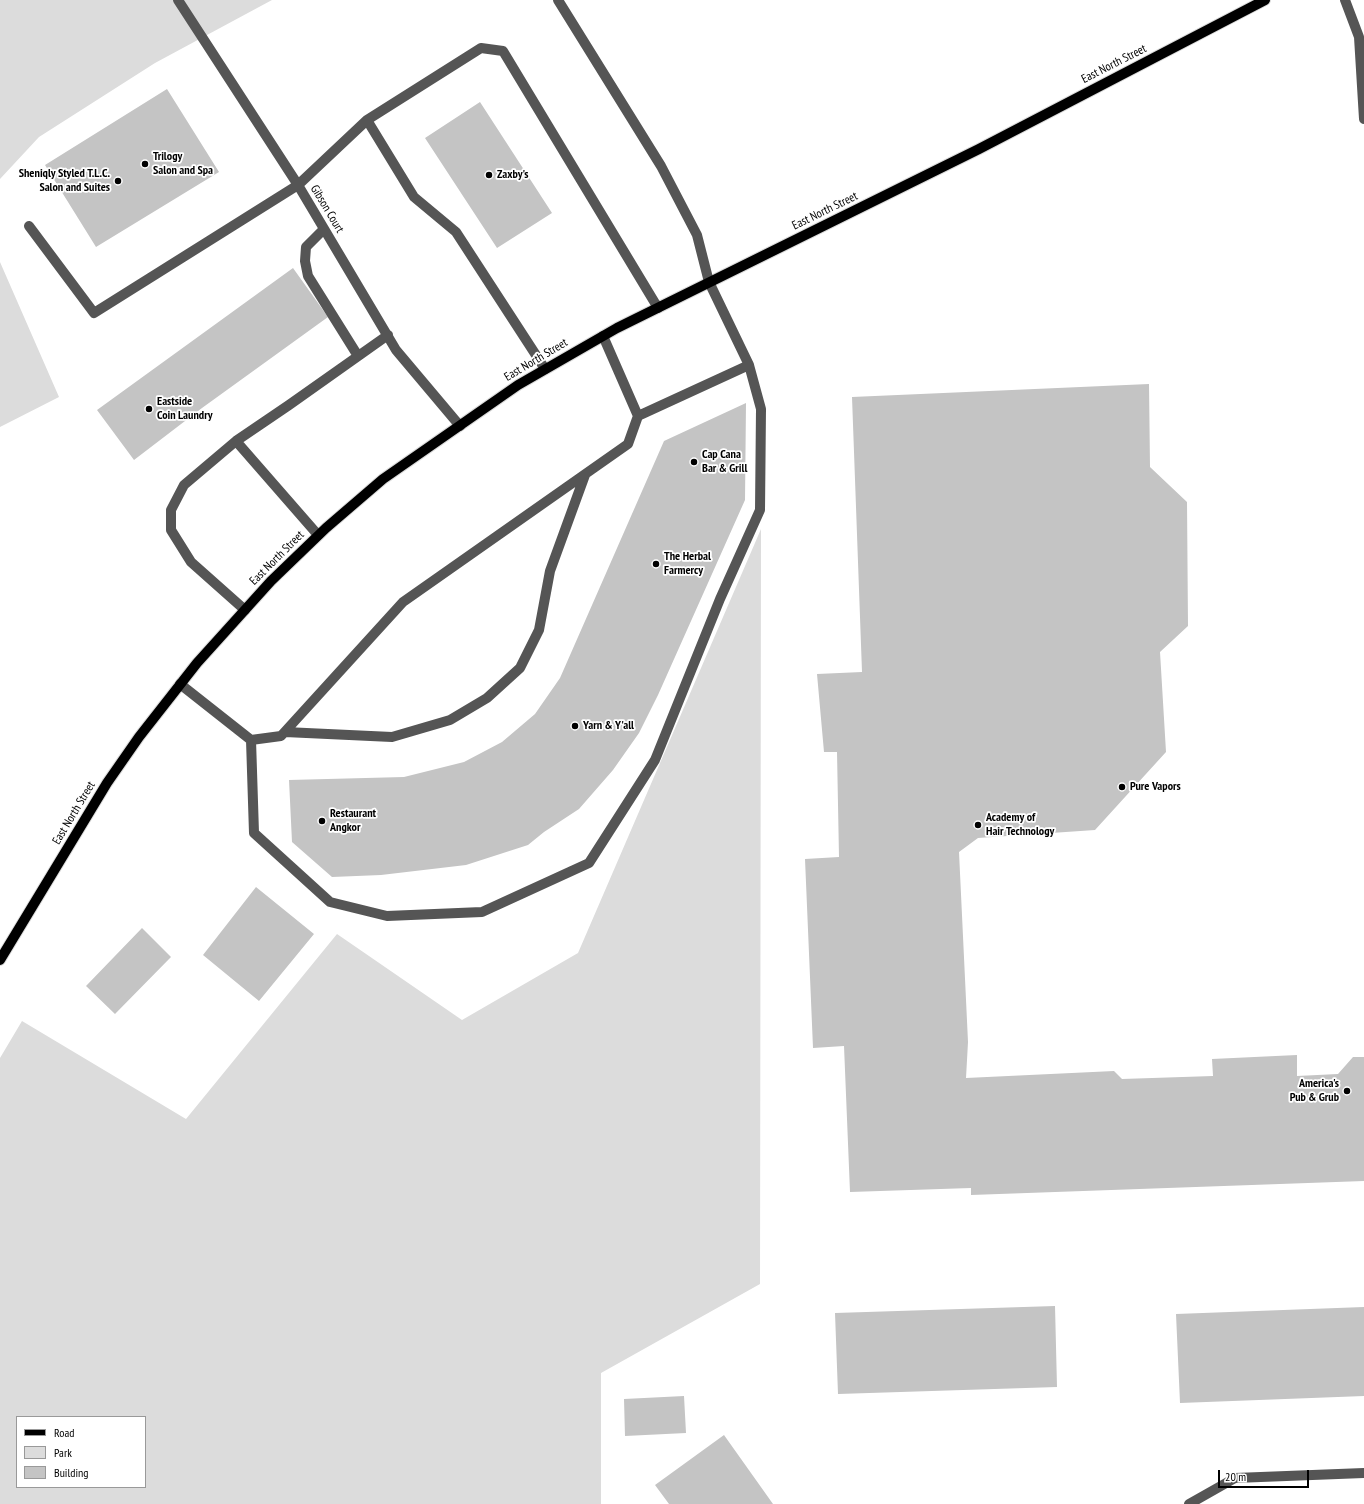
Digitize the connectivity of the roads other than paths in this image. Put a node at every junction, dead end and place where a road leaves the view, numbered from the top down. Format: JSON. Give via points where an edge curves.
{"nodes":[{"id":1,"x":178,"y":0,"type":"edge"},
{"id":2,"x":558,"y":0,"type":"edge"},
{"id":3,"x":1265,"y":0,"type":"edge"},
{"id":4,"x":1345,"y":0,"type":"edge"},
{"id":5,"x":1364,"y":119,"type":"edge"},
{"id":6,"x":368,"y":120,"type":"junction"},
{"id":7,"x":298,"y":185,"type":"junction"},
{"id":8,"x":29,"y":226,"type":"dead end"},
{"id":9,"x":324,"y":229,"type":"junction"},
{"id":10,"x":709,"y":282,"type":"junction"},
{"id":11,"x":658,"y":308,"type":"junction"},
{"id":12,"x":388,"y":335,"type":"junction"},
{"id":13,"x":603,"y":336,"type":"junction"},
{"id":14,"x":358,"y":356,"type":"junction"},
{"id":15,"x":749,"y":365,"type":"junction"},
{"id":16,"x":545,"y":369,"type":"junction"},
{"id":17,"x":638,"y":416,"type":"junction"},
{"id":18,"x":460,"y":426,"type":"junction"},
{"id":19,"x":236,"y":440,"type":"junction"},
{"id":20,"x":585,"y":474,"type":"junction"},
{"id":21,"x":318,"y":535,"type":"junction"},
{"id":22,"x":245,"y":610,"type":"junction"},
{"id":23,"x":180,"y":684,"type":"junction"},
{"id":24,"x":285,"y":732,"type":"junction"},
{"id":25,"x":251,"y":740,"type":"junction"},
{"id":26,"x":0,"y":960,"type":"edge"},
{"id":27,"x":1364,"y":1473,"type":"edge"},
{"id":28,"x":1189,"y":1504,"type":"edge"}],
"edges":[{"from":1,"to":7,"type":"street","name":"Gibson Court"},
{"from":2,"to":10,"type":"street","via":[[661,166],[697,235]]},
{"from":3,"to":10,"type":"main road","name":"East North Street","via":[[979,149]]},
{"from":4,"to":5,"type":"street","via":[[1359,38]]},
{"from":6,"to":7,"type":"street"},
{"from":6,"to":11,"type":"street","via":[[481,48],[503,51]]},
{"from":6,"to":16,"type":"street","via":[[414,197],[456,232]]},
{"from":7,"to":8,"type":"street","via":[[94,313]]},
{"from":7,"to":9,"type":"street","name":"Gibson Court"},
{"from":9,"to":12,"type":"street","name":"Gibson Court"},
{"from":9,"to":14,"type":"street","via":[[306,247],[308,276]]},
{"from":10,"to":11,"type":"main road","name":"East North Street"},
{"from":10,"to":15,"type":"street"},
{"from":11,"to":13,"type":"main road","name":"East North Street"},
{"from":12,"to":14,"type":"street"},
{"from":12,"to":18,"type":"street","name":"Gibson Court","via":[[396,350]]},
{"from":13,"to":16,"type":"main road","name":"East North Street"},
{"from":13,"to":17,"type":"street"},
{"from":14,"to":19,"type":"street"},
{"from":15,"to":17,"type":"street"},
{"from":15,"to":25,"type":"street","via":[[762,409],[760,510],[720,599],[655,760],[589,862],[482,912],[387,916],[330,902],[254,833]]},
{"from":16,"to":18,"type":"main road","name":"East North Street"},
{"from":17,"to":20,"type":"street","via":[[628,444]]},
{"from":18,"to":21,"type":"main road","name":"East North Street","via":[[383,479]]},
{"from":19,"to":21,"type":"street"},
{"from":19,"to":22,"type":"street","via":[[184,485],[171,510],[171,530],[191,562]]},
{"from":20,"to":24,"type":"street","via":[[403,602]]},
{"from":20,"to":24,"type":"street","via":[[550,571],[539,630],[520,668],[487,698],[450,720],[392,737]]},
{"from":21,"to":22,"type":"main road","name":"East North Street"},
{"from":22,"to":23,"type":"main road","name":"East North Street"},
{"from":23,"to":25,"type":"street"},
{"from":23,"to":26,"type":"main road","name":"East North Street","via":[[138,737],[107,784]]},
{"from":24,"to":25,"type":"street","via":[[281,736]]},
{"from":27,"to":28,"type":"street","via":[[1235,1478]]}]}
